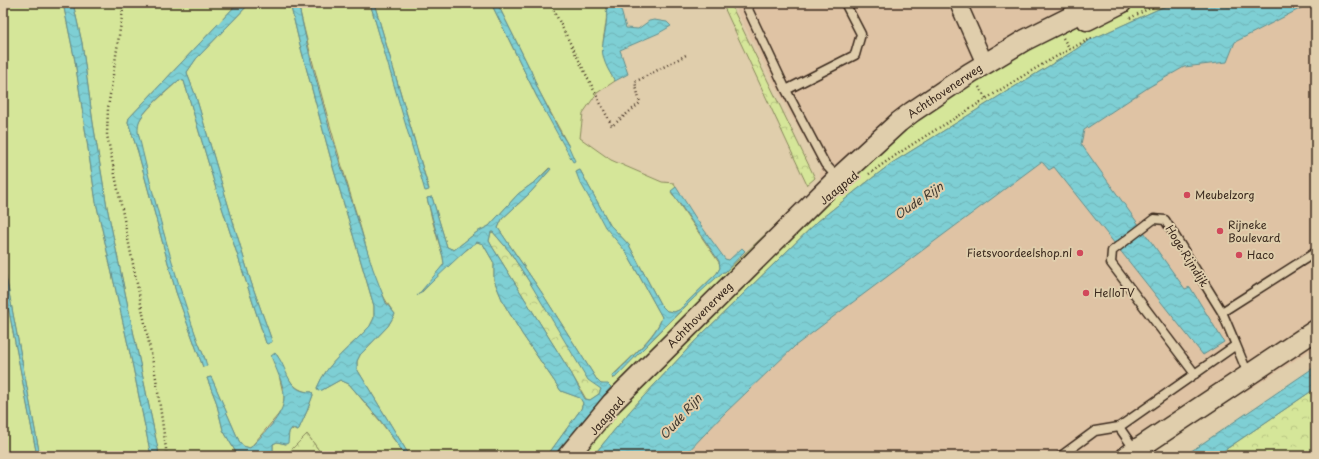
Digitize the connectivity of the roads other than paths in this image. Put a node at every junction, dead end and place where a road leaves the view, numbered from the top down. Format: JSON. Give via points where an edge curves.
{"nodes":[{"id":1,"x":745,"y":3,"type":"edge"},
{"id":2,"x":845,"y":3,"type":"edge"},
{"id":3,"x":958,"y":3,"type":"edge"},
{"id":4,"x":1099,"y":3,"type":"edge"},
{"id":5,"x":1123,"y":12,"type":"edge"},
{"id":6,"x":993,"y":60,"type":"junction"},
{"id":7,"x":786,"y":90,"type":"junction"},
{"id":8,"x":838,"y":178,"type":"junction"},
{"id":9,"x":1316,"y":252,"type":"edge"},
{"id":10,"x":1222,"y":312,"type":"junction"},
{"id":11,"x":1316,"y":330,"type":"edge"},
{"id":12,"x":1236,"y":345,"type":"junction"},
{"id":13,"x":1196,"y":374,"type":"junction"},
{"id":14,"x":1248,"y":374,"type":"junction"},
{"id":15,"x":1119,"y":427,"type":"junction"},
{"id":16,"x":1131,"y":453,"type":"edge"},
{"id":17,"x":568,"y":456,"type":"edge"},
{"id":18,"x":1061,"y":456,"type":"edge"}],
"edges":[{"from":1,"to":7,"type":"lane"},
{"from":2,"to":7,"type":"lane","via":[[861,34],[855,56]]},
{"from":3,"to":6,"type":"street"},
{"from":4,"to":6,"type":"street","name":"Achthovenerweg","via":[[1025,40]]},
{"from":5,"to":6,"type":"street","name":"Achthovenerweg","via":[[1065,41]]},
{"from":6,"to":8,"type":"street","name":"Achthovenerweg","via":[[912,112]]},
{"from":7,"to":8,"type":"lane","via":[[825,164]]},
{"from":8,"to":17,"type":"street","name":"Achthovenerweg","via":[[612,403]]},
{"from":9,"to":10,"type":"lane"},
{"from":10,"to":12,"type":"lane","name":"Hoge Rijndijk"},
{"from":10,"to":13,"type":"lane","name":"Hoge Rijndijk","via":[[1165,220],[1154,219],[1112,251],[1111,263]]},
{"from":11,"to":14,"type":"street"},
{"from":12,"to":13,"type":"lane"},
{"from":12,"to":14,"type":"lane","name":"Hoge Rijndijk"},
{"from":13,"to":15,"type":"lane"},
{"from":14,"to":16,"type":"street"},
{"from":15,"to":16,"type":"lane"},
{"from":15,"to":18,"type":"lane","via":[[1095,431]]}]}
